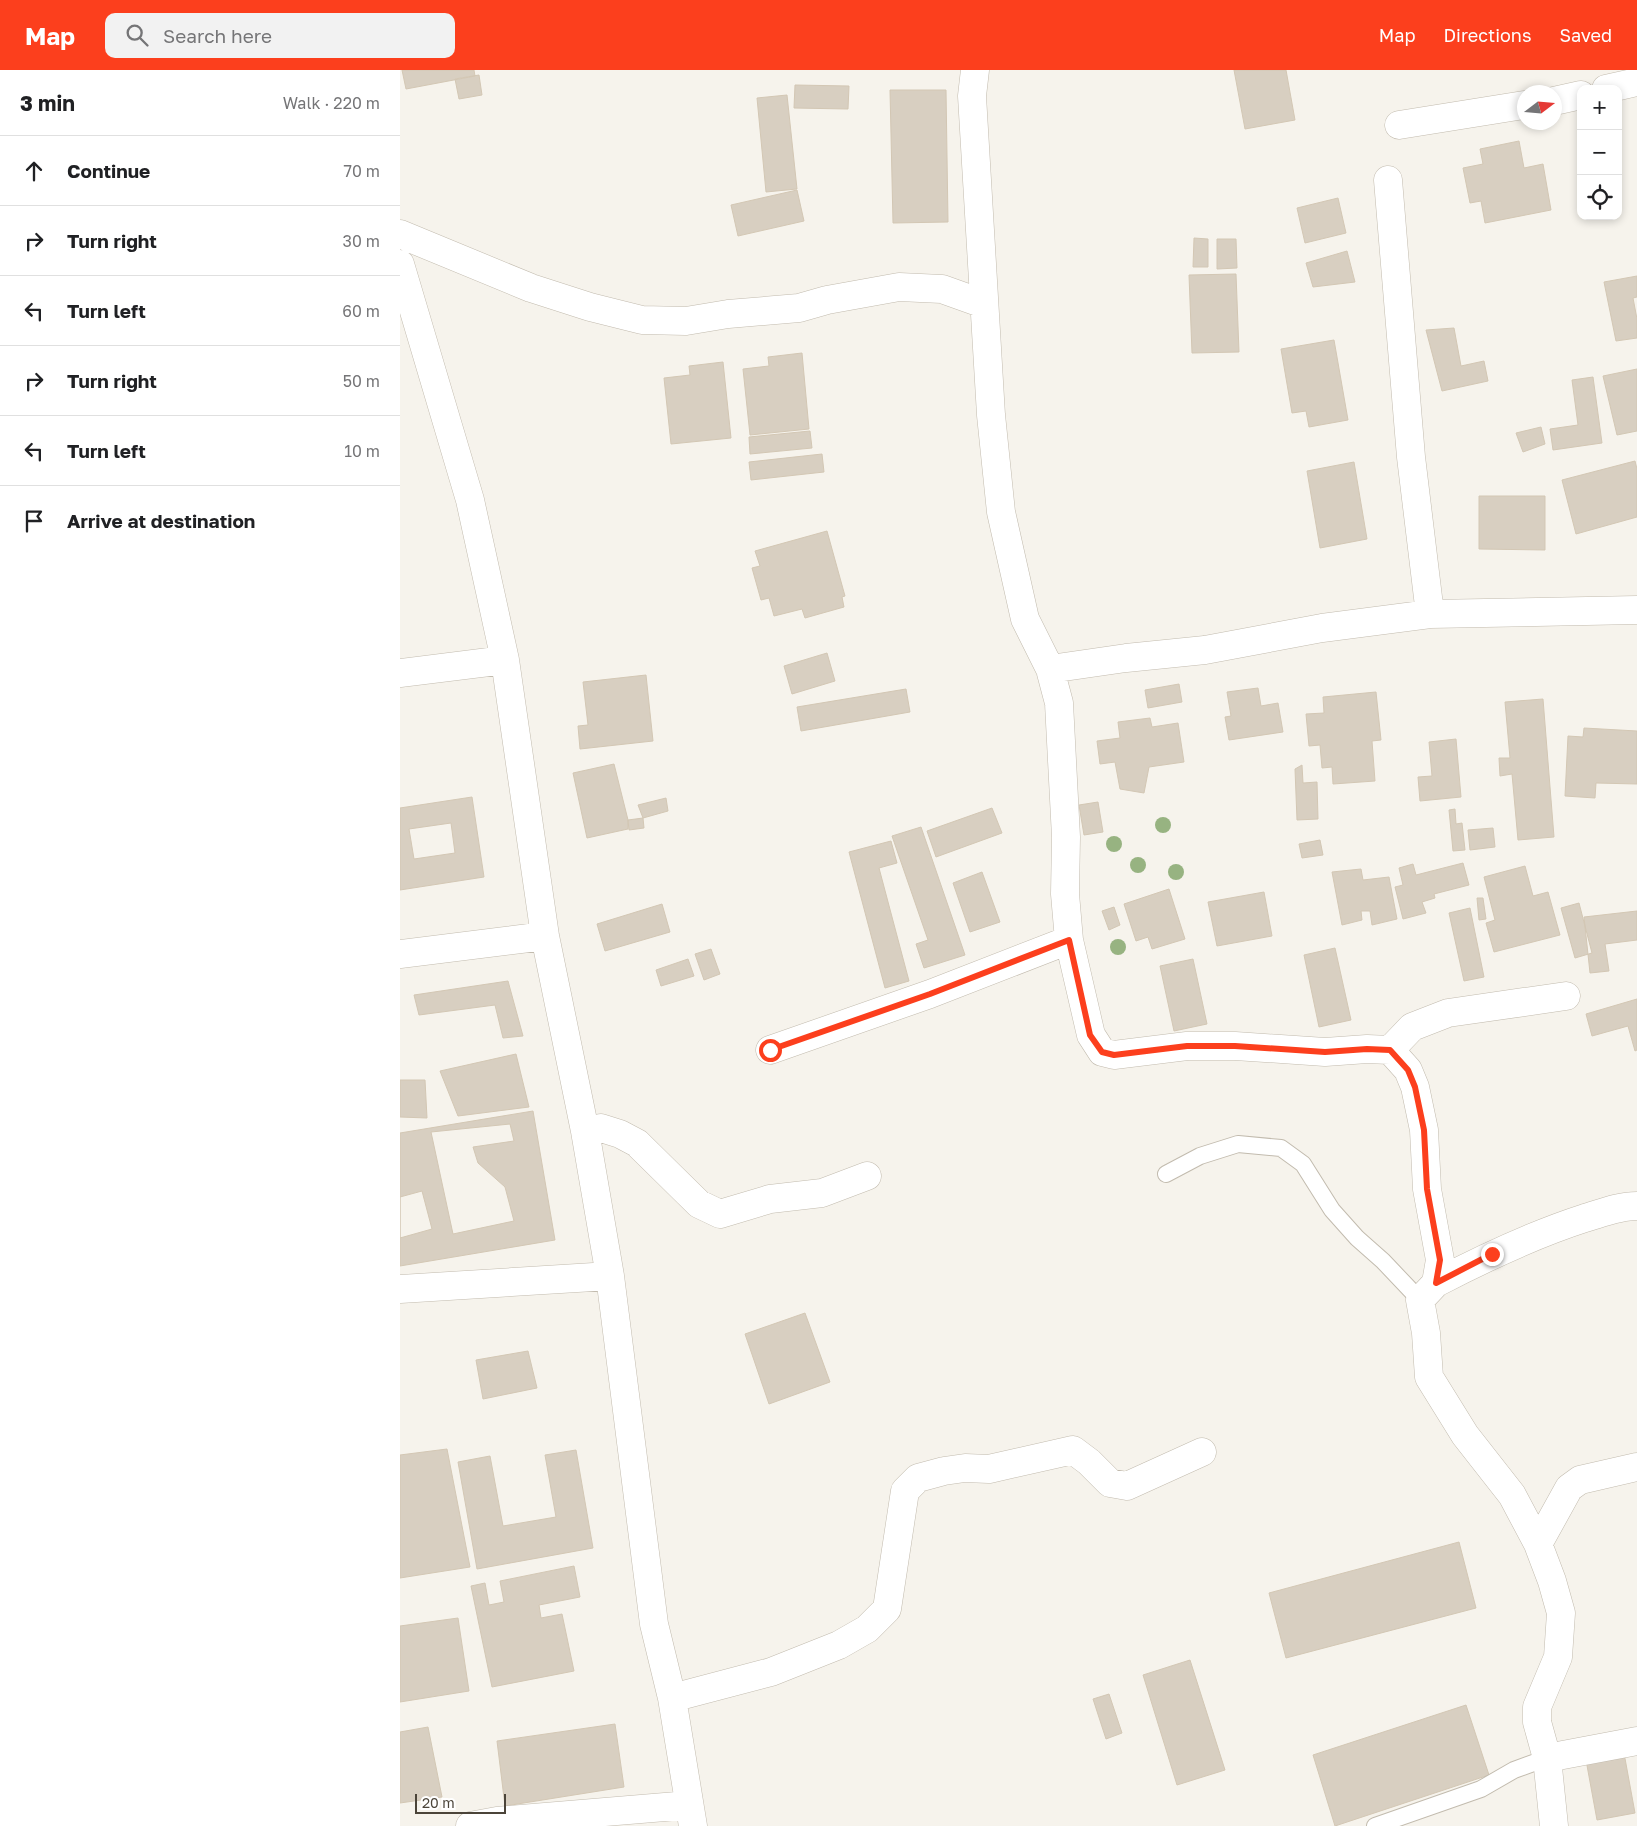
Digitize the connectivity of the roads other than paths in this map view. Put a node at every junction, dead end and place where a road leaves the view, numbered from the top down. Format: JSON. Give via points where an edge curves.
{"nodes":[{"id":1,"x":975,"y":70,"type":"edge"},
{"id":2,"x":1637,"y":82,"type":"edge"},
{"id":3,"x":1622,"y":85,"type":"edge"},
{"id":4,"x":1577,"y":95,"type":"edge"},
{"id":5,"x":1562,"y":98,"type":"edge"},
{"id":6,"x":1517,"y":107,"type":"edge"},
{"id":7,"x":1399,"y":125,"type":"dead end"},
{"id":8,"x":1388,"y":180,"type":"dead end"},
{"id":9,"x":400,"y":234,"type":"edge"},
{"id":10,"x":400,"y":264,"type":"edge"},
{"id":11,"x":984,"y":304,"type":"junction"},
{"id":12,"x":1637,"y":610,"type":"edge"},
{"id":13,"x":1430,"y":614,"type":"junction"},
{"id":14,"x":505,"y":660,"type":"junction"},
{"id":15,"x":1050,"y":670,"type":"junction"},
{"id":16,"x":400,"y":672,"type":"edge"},
{"id":17,"x":545,"y":936,"type":"junction"},
{"id":18,"x":1069,"y":940,"type":"junction"},
{"id":19,"x":400,"y":954,"type":"edge"},
{"id":20,"x":1566,"y":996,"type":"dead end"},
{"id":21,"x":770,"y":1050,"type":"dead end"},
{"id":22,"x":1390,"y":1050,"type":"junction"},
{"id":23,"x":585,"y":1131,"type":"junction"},
{"id":24,"x":1166,"y":1174,"type":"dead end"},
{"id":25,"x":867,"y":1176,"type":"dead end"},
{"id":26,"x":1637,"y":1206,"type":"edge"},
{"id":27,"x":610,"y":1276,"type":"junction"},
{"id":28,"x":400,"y":1289,"type":"edge"},
{"id":29,"x":1428,"y":1291,"type":"junction"},
{"id":30,"x":1202,"y":1452,"type":"dead end"},
{"id":31,"x":1637,"y":1468,"type":"edge"},
{"id":32,"x":1538,"y":1544,"type":"junction"},
{"id":33,"x":672,"y":1698,"type":"junction"},
{"id":34,"x":1637,"y":1741,"type":"edge"},
{"id":35,"x":1546,"y":1758,"type":"junction"},
{"id":36,"x":691,"y":1816,"type":"edge"},
{"id":37,"x":470,"y":1826,"type":"edge"},
{"id":38,"x":1375,"y":1826,"type":"edge"},
{"id":39,"x":1554,"y":1826,"type":"edge"}],
"edges":[{"from":1,"to":11,"type":"street","via":[[972,96]]},
{"from":2,"to":3,"type":"street"},
{"from":4,"to":5,"type":"street"},
{"from":6,"to":7,"type":"street"},
{"from":8,"to":13,"type":"street","via":[[1411,457]]},
{"from":9,"to":11,"type":"street","via":[[531,288],[642,320],[686,321],[799,308],[899,287],[942,289]]},
{"from":10,"to":14,"type":"street","via":[[470,500]]},
{"from":11,"to":15,"type":"street","via":[[1001,512],[1025,618]]},
{"from":12,"to":13,"type":"street"},
{"from":13,"to":15,"type":"street","via":[[1322,628],[1205,650]]},
{"from":14,"to":16,"type":"street"},
{"from":14,"to":17,"type":"street"},
{"from":15,"to":18,"type":"street","via":[[1059,703]]},
{"from":17,"to":19,"type":"street"},
{"from":17,"to":23,"type":"street"},
{"from":18,"to":21,"type":"street","via":[[930,994]]},
{"from":18,"to":22,"type":"street","via":[[1090,1035],[1102,1052],[1114,1055],[1187,1046],[1325,1052]]},
{"from":20,"to":22,"type":"street","via":[[1448,1013],[1412,1027]]},
{"from":22,"to":29,"type":"street","via":[[1408,1070],[1424,1130],[1427,1189],[1440,1260]]},
{"from":23,"to":25,"type":"street","via":[[601,1128],[637,1143],[699,1204],[720,1214],[770,1199],[822,1193]]},
{"from":23,"to":27,"type":"street"},
{"from":24,"to":29,"type":"lane","via":[[1200,1156],[1238,1144],[1281,1148],[1303,1164],[1332,1210],[1357,1238],[1383,1261]]},
{"from":26,"to":29,"type":"street","via":[[1623,1206],[1549,1230],[1492,1254]]},
{"from":27,"to":28,"type":"street"},
{"from":27,"to":33,"type":"street","via":[[654,1624]]},
{"from":29,"to":32,"type":"street","via":[[1429,1377],[1466,1435],[1512,1495]]},
{"from":30,"to":33,"type":"street","via":[[1126,1486],[1110,1483],[1074,1450],[989,1469],[965,1468],[918,1478],[906,1491],[887,1609],[867,1630],[839,1645],[771,1672]]},
{"from":31,"to":32,"type":"street","via":[[1574,1484]]},
{"from":32,"to":35,"type":"street","via":[[1561,1613],[1558,1657],[1537,1707],[1537,1722]]},
{"from":33,"to":36,"type":"street"},
{"from":34,"to":35,"type":"street"},
{"from":35,"to":38,"type":"lane","via":[[1514,1770],[1481,1789]]},
{"from":35,"to":39,"type":"street"},
{"from":36,"to":37,"type":"street","via":[[497,1821]]}]}
